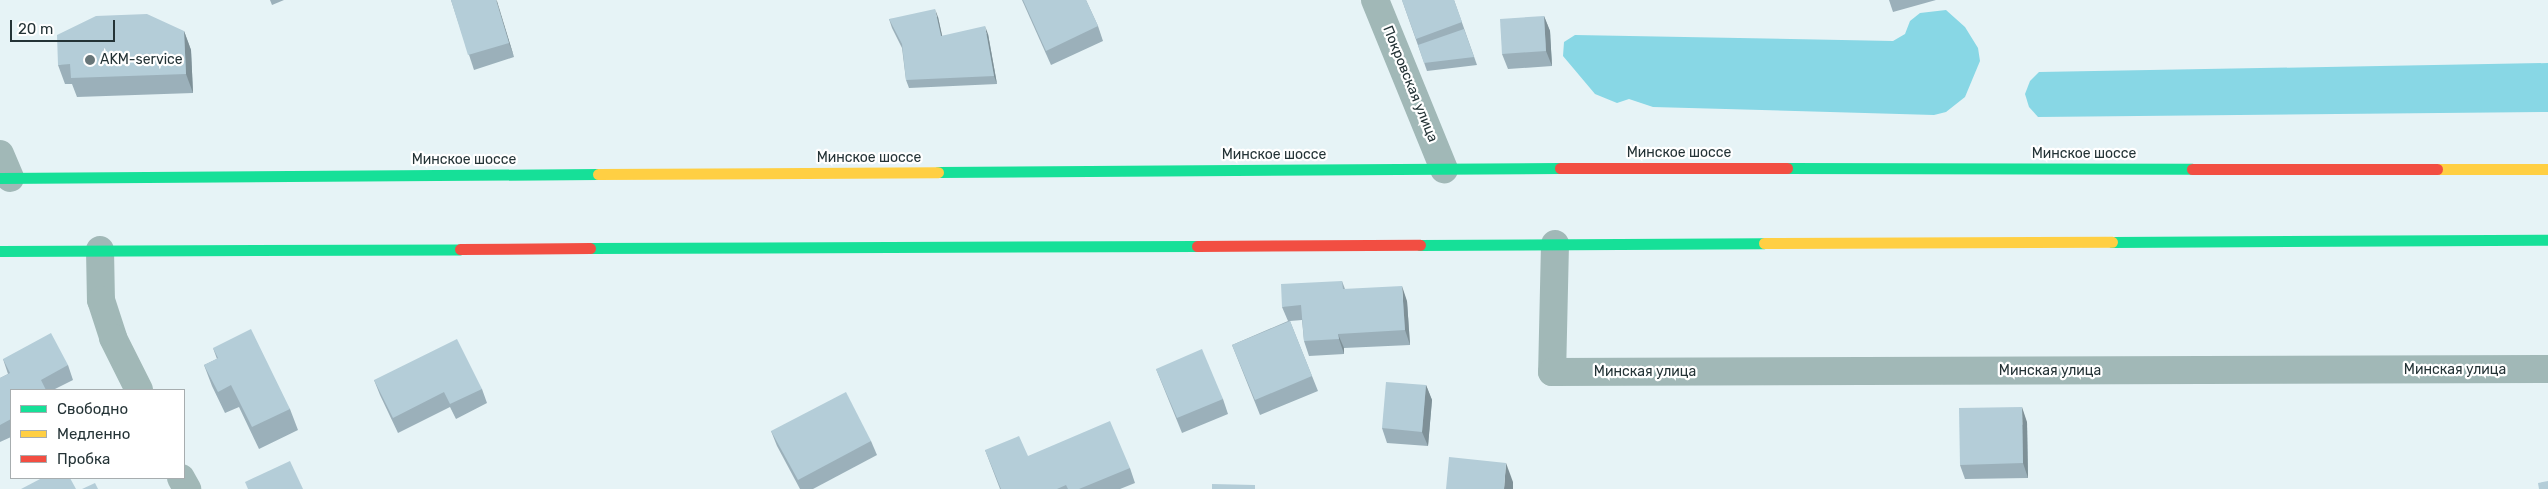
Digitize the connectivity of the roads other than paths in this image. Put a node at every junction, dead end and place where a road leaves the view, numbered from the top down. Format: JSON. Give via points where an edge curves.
{"nodes":[{"id":1,"x":1375,"y":0,"type":"edge"},
{"id":2,"x":1444,"y":169,"type":"junction"},
{"id":3,"x":2548,"y":169,"type":"edge"},
{"id":4,"x":3,"y":170,"type":"edge"},
{"id":5,"x":2548,"y":240,"type":"edge"},
{"id":6,"x":1555,"y":244,"type":"junction"},
{"id":7,"x":100,"y":250,"type":"junction"},
{"id":8,"x":0,"y":251,"type":"edge"},
{"id":9,"x":2548,"y":369,"type":"edge"},
{"id":10,"x":138,"y":389,"type":"edge"}],
"edges":[{"from":1,"to":2,"type":"street","name":"Покровская улица"},
{"from":2,"to":3,"type":"highway","name":"Минское шоссе"},
{"from":2,"to":4,"type":"highway","name":"Минское шоссе"},
{"from":5,"to":6,"type":"highway"},
{"from":6,"to":7,"type":"highway"},
{"from":6,"to":9,"type":"street","name":"Минская улица","via":[[1552,372]]},
{"from":7,"to":8,"type":"highway"},
{"from":7,"to":10,"type":"street","via":[[101,300],[113,338]]}]}
